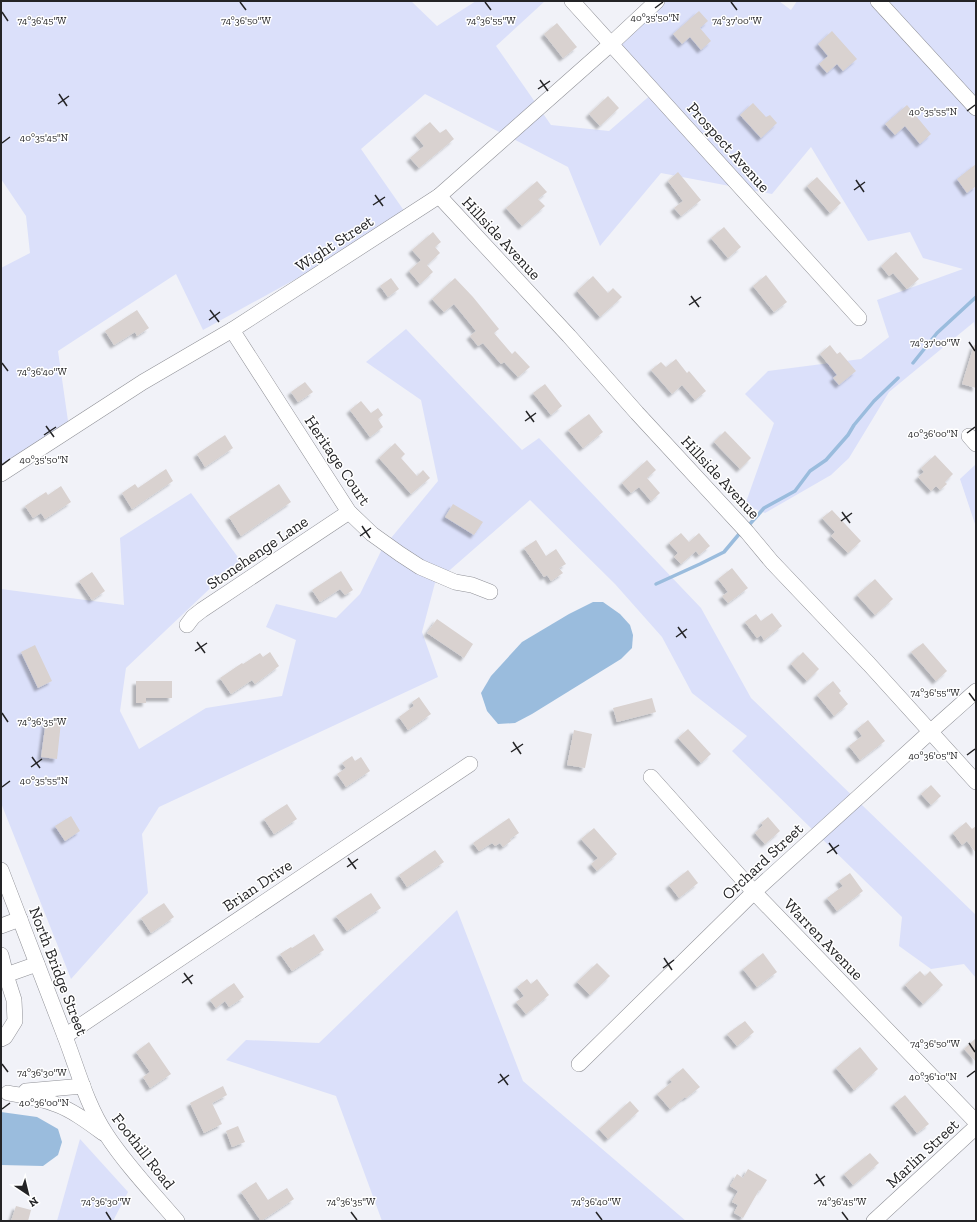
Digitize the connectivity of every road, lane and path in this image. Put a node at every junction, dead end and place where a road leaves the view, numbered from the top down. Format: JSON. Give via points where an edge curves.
{"nodes":[{"id":1,"x":572,"y":1,"type":"edge"},
{"id":2,"x":657,"y":1,"type":"edge"},
{"id":3,"x":878,"y":1,"type":"edge"},
{"id":4,"x":612,"y":43,"type":"junction"},
{"id":5,"x":976,"y":108,"type":"edge"},
{"id":6,"x":439,"y":196,"type":"junction"},
{"id":7,"x":859,"y":318,"type":"dead end"},
{"id":8,"x":232,"y":330,"type":"junction"},
{"id":9,"x":1,"y":474,"type":"edge"},
{"id":10,"x":349,"y":512,"type":"junction"},
{"id":11,"x":490,"y":592,"type":"dead end"},
{"id":12,"x":187,"y":625,"type":"dead end"},
{"id":13,"x":976,"y":691,"type":"edge"},
{"id":14,"x":930,"y":732,"type":"junction"},
{"id":15,"x":470,"y":764,"type":"dead end"},
{"id":16,"x":652,"y":777,"type":"dead end"},
{"id":17,"x":976,"y":782,"type":"edge"},
{"id":18,"x":1,"y":870,"type":"edge"},
{"id":19,"x":754,"y":892,"type":"junction"},
{"id":20,"x":20,"y":919,"type":"junction"},
{"id":21,"x":1,"y":926,"type":"edge"},
{"id":22,"x":1,"y":955,"type":"edge"},
{"id":23,"x":37,"y":964,"type":"junction"},
{"id":24,"x":6,"y":975,"type":"junction"},
{"id":25,"x":65,"y":1036,"type":"junction"},
{"id":26,"x":1,"y":1039,"type":"edge"},
{"id":27,"x":580,"y":1064,"type":"dead end"},
{"id":28,"x":82,"y":1086,"type":"junction"},
{"id":29,"x":5,"y":1093,"type":"edge"},
{"id":30,"x":976,"y":1122,"type":"edge"},
{"id":31,"x":976,"y":1127,"type":"edge"},
{"id":32,"x":106,"y":1134,"type":"junction"},
{"id":33,"x":177,"y":1221,"type":"edge"},
{"id":34,"x":874,"y":1221,"type":"edge"}],
"edges":[{"from":1,"to":4,"type":"street","name":"Prospect Avenue"},
{"from":2,"to":4,"type":"street","name":"Wight Street"},
{"from":3,"to":5,"type":"street"},
{"from":4,"to":6,"type":"street","name":"Wight Street"},
{"from":4,"to":7,"type":"street","name":"Prospect Avenue"},
{"from":6,"to":8,"type":"street","name":"Wight Street"},
{"from":6,"to":14,"type":"street","name":"Hillside Avenue"},
{"from":8,"to":9,"type":"street","name":"Wight Street","via":[[143,382]]},
{"from":8,"to":10,"type":"street","name":"Heritage Court"},
{"from":10,"to":11,"type":"street","name":"Heritage Court","via":[[372,534],[420,567],[455,582]]},
{"from":10,"to":12,"type":"street","name":"Stonehenge Lane","via":[[202,610]]},
{"from":13,"to":14,"type":"street","name":"Orchard Street"},
{"from":14,"to":17,"type":"street","name":"Hillside Avenue"},
{"from":14,"to":19,"type":"street","name":"Orchard Street"},
{"from":15,"to":25,"type":"street","name":"Brian Drive"},
{"from":16,"to":19,"type":"street","name":"Warren Avenue"},
{"from":18,"to":20,"type":"street","name":"North Bridge Street"},
{"from":19,"to":27,"type":"street","name":"Orchard Street"},
{"from":19,"to":30,"type":"street","name":"Warren Avenue"},
{"from":20,"to":21,"type":"street"},
{"from":20,"to":23,"type":"street","name":"North Bridge Street"},
{"from":22,"to":24,"type":"street"},
{"from":23,"to":24,"type":"street"},
{"from":23,"to":25,"type":"street","name":"North Bridge Street"},
{"from":24,"to":26,"type":"street","via":[[14,1000],[15,1020],[5,1037]]},
{"from":25,"to":28,"type":"street","name":"North Bridge Street"},
{"from":28,"to":29,"type":"street"},
{"from":28,"to":32,"type":"street","name":"Foothill Road"},
{"from":29,"to":32,"type":"street","via":[[38,1098],[55,1104],[72,1111]]},
{"from":31,"to":34,"type":"street","name":"Marlin Street"},
{"from":32,"to":33,"type":"street","name":"Foothill Road"}]}
